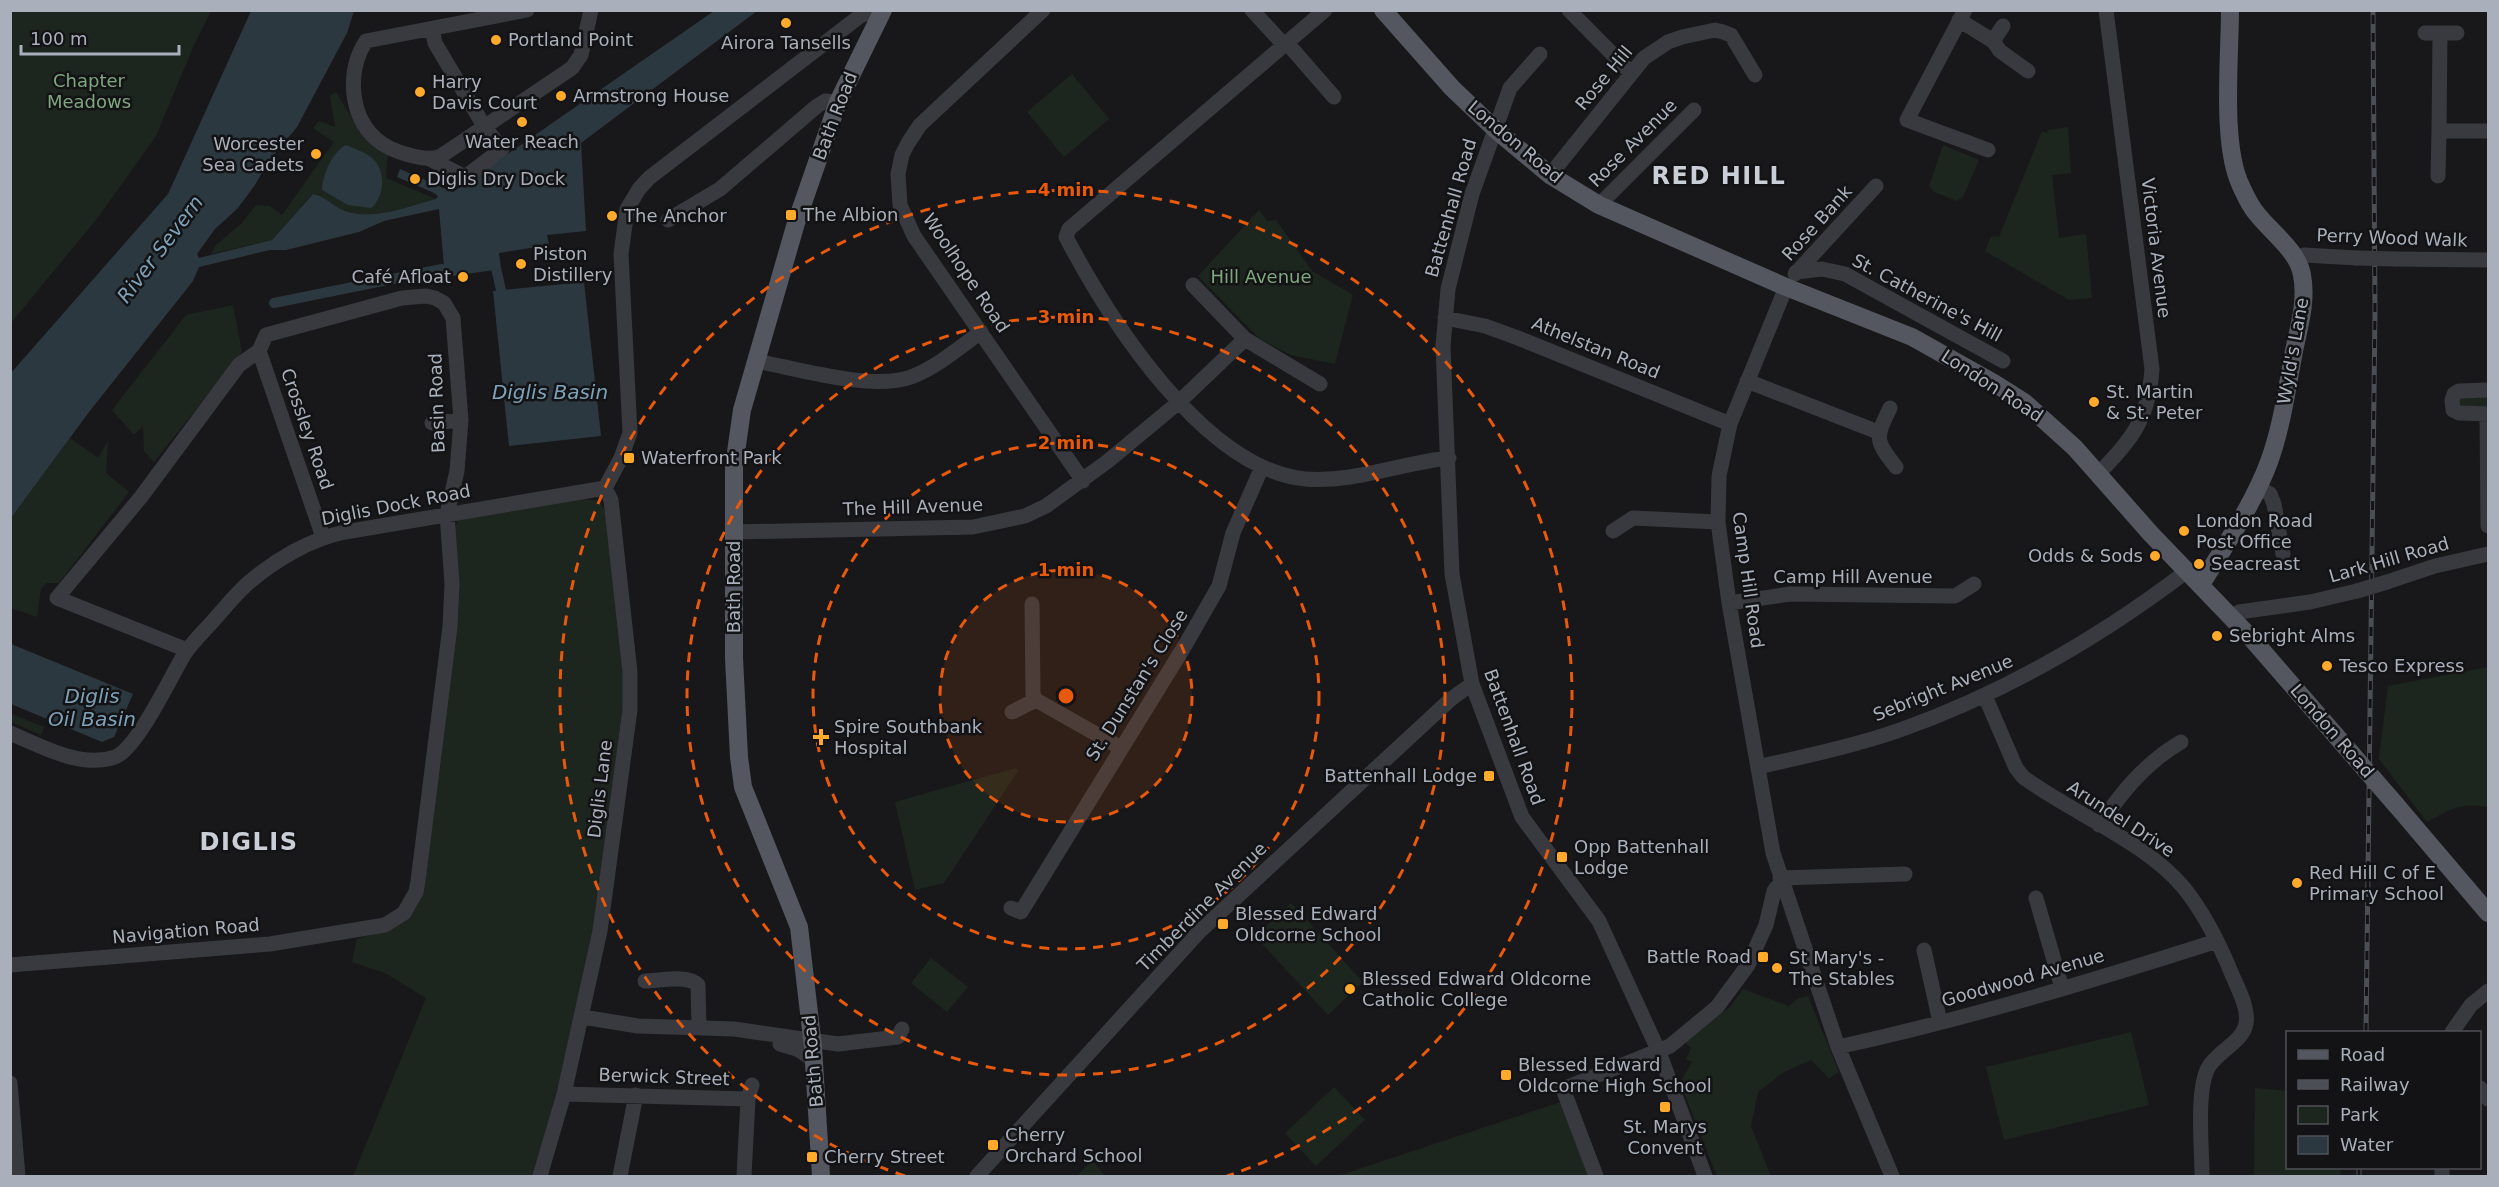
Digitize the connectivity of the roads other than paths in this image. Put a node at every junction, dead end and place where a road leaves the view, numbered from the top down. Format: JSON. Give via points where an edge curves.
{"nodes":[{"id":1,"x":527,"y":10,"type":"edge"},
{"id":2,"x":591,"y":10,"type":"edge"},
{"id":3,"x":876,"y":10,"type":"edge"},
{"id":4,"x":883,"y":10,"type":"edge"},
{"id":5,"x":1043,"y":10,"type":"edge"},
{"id":6,"x":1252,"y":10,"type":"edge"},
{"id":7,"x":1325,"y":10,"type":"edge"},
{"id":8,"x":1569,"y":10,"type":"edge"},
{"id":9,"x":2106,"y":10,"type":"edge"},
{"id":10,"x":2230,"y":10,"type":"edge"},
{"id":11,"x":1389,"y":12,"type":"edge"},
{"id":12,"x":856,"y":13,"type":"edge"},
{"id":13,"x":1962,"y":15,"type":"edge"},
{"id":14,"x":2003,"y":26,"type":"dead end"},
{"id":15,"x":432,"y":29,"type":"junction"},
{"id":16,"x":2457,"y":33,"type":"dead end"},
{"id":17,"x":1993,"y":41,"type":"junction"},
{"id":18,"x":1286,"y":44,"type":"junction"},
{"id":19,"x":1540,"y":54,"type":"dead end"},
{"id":20,"x":2028,"y":70,"type":"dead end"},
{"id":21,"x":1631,"y":73,"type":"junction"},
{"id":22,"x":1755,"y":75,"type":"dead end"},
{"id":23,"x":1334,"y":97,"type":"dead end"},
{"id":24,"x":838,"y":102,"type":"junction"},
{"id":25,"x":1694,"y":110,"type":"dead end"},
{"id":26,"x":484,"y":126,"type":"junction"},
{"id":27,"x":1496,"y":130,"type":"junction"},
{"id":28,"x":2439,"y":131,"type":"junction"},
{"id":29,"x":2488,"y":131,"type":"edge"},
{"id":30,"x":1988,"y":150,"type":"dead end"},
{"id":31,"x":430,"y":159,"type":"junction"},
{"id":32,"x":1551,"y":175,"type":"junction"},
{"id":33,"x":2438,"y":176,"type":"dead end"},
{"id":34,"x":1876,"y":186,"type":"dead end"},
{"id":35,"x":1599,"y":205,"type":"junction"},
{"id":36,"x":668,"y":220,"type":"dead end"},
{"id":37,"x":2296,"y":259,"type":"junction"},
{"id":38,"x":2488,"y":260,"type":"edge"},
{"id":39,"x":1791,"y":282,"type":"junction"},
{"id":40,"x":1193,"y":285,"type":"dead end"},
{"id":41,"x":1445,"y":318,"type":"junction"},
{"id":42,"x":981,"y":332,"type":"junction"},
{"id":43,"x":1245,"y":339,"type":"junction"},
{"id":44,"x":259,"y":351,"type":"junction"},
{"id":45,"x":756,"y":361,"type":"junction"},
{"id":46,"x":2003,"y":361,"type":"dead end"},
{"id":47,"x":1747,"y":381,"type":"junction"},
{"id":48,"x":1320,"y":384,"type":"dead end"},
{"id":49,"x":2488,"y":390,"type":"edge"},
{"id":50,"x":1179,"y":402,"type":"junction"},
{"id":51,"x":1890,"y":408,"type":"dead end"},
{"id":52,"x":2488,"y":414,"type":"edge"},
{"id":53,"x":461,"y":420,"type":"junction"},
{"id":54,"x":432,"y":423,"type":"dead end"},
{"id":55,"x":1730,"y":424,"type":"junction"},
{"id":56,"x":1878,"y":432,"type":"junction"},
{"id":57,"x":1449,"y":458,"type":"junction"},
{"id":58,"x":1262,"y":466,"type":"junction"},
{"id":59,"x":1896,"y":466,"type":"dead end"},
{"id":60,"x":2098,"y":474,"type":"junction"},
{"id":61,"x":1083,"y":481,"type":"junction"},
{"id":62,"x":605,"y":488,"type":"junction"},
{"id":63,"x":2258,"y":488,"type":"junction"},
{"id":64,"x":447,"y":514,"type":"junction"},
{"id":65,"x":1718,"y":522,"type":"junction"},
{"id":66,"x":2488,"y":526,"type":"edge"},
{"id":67,"x":1613,"y":531,"type":"dead end"},
{"id":68,"x":734,"y":532,"type":"junction"},
{"id":69,"x":323,"y":537,"type":"junction"},
{"id":70,"x":2283,"y":554,"type":"dead end"},
{"id":71,"x":2488,"y":554,"type":"edge"},
{"id":72,"x":2187,"y":571,"type":"junction"},
{"id":73,"x":1974,"y":584,"type":"dead end"},
{"id":74,"x":2201,"y":585,"type":"junction"},
{"id":75,"x":1729,"y":603,"type":"junction"},
{"id":76,"x":1032,"y":604,"type":"dead end"},
{"id":77,"x":2231,"y":618,"type":"junction"},
{"id":78,"x":187,"y":650,"type":"junction"},
{"id":79,"x":1472,"y":684,"type":"junction"},
{"id":80,"x":1985,"y":696,"type":"junction"},
{"id":81,"x":1036,"y":700,"type":"junction"},
{"id":82,"x":1012,"y":712,"type":"dead end"},
{"id":83,"x":10,"y":733,"type":"edge"},
{"id":84,"x":2181,"y":742,"type":"dead end"},
{"id":85,"x":1120,"y":748,"type":"junction"},
{"id":86,"x":1758,"y":767,"type":"junction"},
{"id":87,"x":2098,"y":825,"type":"junction"},
{"id":88,"x":1905,"y":875,"type":"dead end"},
{"id":89,"x":1781,"y":882,"type":"junction"},
{"id":90,"x":2036,"y":898,"type":"dead end"},
{"id":91,"x":1021,"y":913,"type":"dead end"},
{"id":92,"x":2488,"y":913,"type":"edge"},
{"id":93,"x":2217,"y":941,"type":"junction"},
{"id":94,"x":1924,"y":950,"type":"dead end"},
{"id":95,"x":10,"y":965,"type":"edge"},
{"id":96,"x":645,"y":981,"type":"dead end"},
{"id":97,"x":2062,"y":988,"type":"junction"},
{"id":98,"x":2488,"y":991,"type":"edge"},
{"id":99,"x":583,"y":1017,"type":"junction"},
{"id":100,"x":1940,"y":1022,"type":"junction"},
{"id":101,"x":699,"y":1028,"type":"junction"},
{"id":102,"x":734,"y":1029,"type":"junction"},
{"id":103,"x":902,"y":1029,"type":"dead end"},
{"id":104,"x":2452,"y":1031,"type":"edge"},
{"id":105,"x":812,"y":1041,"type":"junction"},
{"id":106,"x":1838,"y":1047,"type":"junction"},
{"id":107,"x":1659,"y":1052,"type":"junction"},
{"id":108,"x":814,"y":1060,"type":"junction"},
{"id":109,"x":10,"y":1083,"type":"edge"},
{"id":110,"x":564,"y":1094,"type":"junction"},
{"id":111,"x":636,"y":1095,"type":"junction"},
{"id":112,"x":18,"y":1176,"type":"edge"},
{"id":113,"x":540,"y":1176,"type":"edge"},
{"id":114,"x":620,"y":1176,"type":"edge"},
{"id":115,"x":744,"y":1176,"type":"edge"},
{"id":116,"x":821,"y":1176,"type":"edge"},
{"id":117,"x":977,"y":1176,"type":"edge"},
{"id":118,"x":1596,"y":1176,"type":"edge"},
{"id":119,"x":1705,"y":1176,"type":"edge"},
{"id":120,"x":1892,"y":1176,"type":"edge"},
{"id":121,"x":2202,"y":1176,"type":"edge"}],
"edges":[{"from":1,"to":15,"type":"street"},
{"from":2,"to":26,"type":"street","via":[[578,62]]},
{"from":3,"to":12,"type":"street"},
{"from":4,"to":24,"type":"main road","name":"Bath Road"},
{"from":5,"to":42,"type":"street","name":"Woolhope Road","via":[[920,125],[902,155],[898,174],[900,205],[914,236]]},
{"from":6,"to":18,"type":"street"},
{"from":7,"to":18,"type":"street"},
{"from":8,"to":21,"type":"street"},
{"from":9,"to":60,"type":"street","name":"Victoria Avenue","via":[[2151,369],[2150,389],[2139,425]]},
{"from":10,"to":37,"type":"main road","name":"Wyld's Lane","via":[[2230,136],[2239,184],[2254,211]]},
{"from":11,"to":27,"type":"main road","name":"London Road","via":[[1452,88]]},
{"from":12,"to":62,"type":"street","via":[[649,178],[630,204],[624,218],[621,254],[630,433]]},
{"from":13,"to":17,"type":"street"},
{"from":13,"to":30,"type":"street","via":[[1907,120]]},
{"from":14,"to":17,"type":"street"},
{"from":15,"to":26,"type":"street","via":[[435,43]]},
{"from":15,"to":31,"type":"street","via":[[366,41],[354,72],[356,107],[376,139],[396,151]]},
{"from":16,"to":28,"type":"street","via":[[2433,34]]},
{"from":17,"to":20,"type":"street","via":[[2000,51]]},
{"from":18,"to":23,"type":"street"},
{"from":18,"to":50,"type":"street","via":[[1069,229],[1066,237],[1102,300]]},
{"from":19,"to":27,"type":"street","name":"Battenhall Road","via":[[1510,88]]},
{"from":21,"to":22,"type":"street","name":"Rose Hill","via":[[1657,48],[1714,30],[1731,35]]},
{"from":21,"to":32,"type":"street","name":"Rose Hill"},
{"from":24,"to":36,"type":"street","via":[[825,100],[720,189]]},
{"from":24,"to":45,"type":"main road","name":"Bath Road","via":[[796,223]]},
{"from":25,"to":35,"type":"street","name":"Rose Avenue"},
{"from":26,"to":31,"type":"street","via":[[441,156]]},
{"from":26,"to":31,"type":"street","via":[[502,149],[465,177]]},
{"from":27,"to":32,"type":"main road","name":"London Road"},
{"from":27,"to":41,"type":"street","name":"Battenhall Road","via":[[1483,158],[1456,252]]},
{"from":28,"to":29,"type":"street"},
{"from":28,"to":33,"type":"street"},
{"from":32,"to":35,"type":"main road","name":"London Road"},
{"from":34,"to":39,"type":"street","name":"Rose Bank"},
{"from":35,"to":39,"type":"main road","name":"London Road"},
{"from":37,"to":38,"type":"street","name":"Perry Wood Walk","bridge":true,"via":[[2304,255]]},
{"from":37,"to":63,"type":"main road","name":"Wyld's Lane","via":[[2302,273],[2302,310],[2278,432]]},
{"from":39,"to":46,"type":"street","name":"St. Catherine's Hill","via":[[1822,269],[1845,274]]},
{"from":39,"to":47,"type":"street","name":"Camp Hill Road"},
{"from":39,"to":60,"type":"main road","name":"London Road","via":[[1912,337],[1994,382],[2046,420]]},
{"from":40,"to":43,"type":"street"},
{"from":41,"to":55,"type":"street","name":"Athelstan Road","via":[[1518,338]]},
{"from":41,"to":57,"type":"street","name":"Battenhall Road"},
{"from":42,"to":45,"type":"street","via":[[934,366],[909,378],[884,382],[865,382]]},
{"from":42,"to":61,"type":"street","name":"Woolhope Road"},
{"from":43,"to":48,"type":"street"},
{"from":43,"to":50,"type":"street","name":"The Hill Avenue"},
{"from":44,"to":53,"type":"street","name":"Basin Road","via":[[266,336],[290,328],[402,298],[435,298],[444,303],[453,318]]},
{"from":44,"to":69,"type":"street","name":"Crossley Road"},
{"from":44,"to":78,"type":"street","via":[[239,365],[141,497],[57,598]]},
{"from":45,"to":68,"type":"main road","name":"Bath Road","via":[[742,410],[734,466]]},
{"from":47,"to":55,"type":"street","name":"Camp Hill Road"},
{"from":47,"to":56,"type":"street"},
{"from":49,"to":52,"type":"street","via":[[2459,391],[2452,400],[2453,410],[2458,413]]},
{"from":50,"to":58,"type":"street","via":[[1231,450]]},
{"from":50,"to":61,"type":"street","name":"The Hill Avenue"},
{"from":51,"to":56,"type":"street"},
{"from":52,"to":66,"type":"street"},
{"from":53,"to":54,"type":"street"},
{"from":53,"to":64,"type":"street","name":"Basin Road","via":[[457,471]]},
{"from":55,"to":65,"type":"street","name":"Camp Hill Road","via":[[1719,476]]},
{"from":56,"to":59,"type":"street","via":[[1883,450]]},
{"from":57,"to":58,"type":"street","via":[[1327,479],[1303,479]]},
{"from":57,"to":79,"type":"street","name":"Battenhall Road","via":[[1452,574]]},
{"from":58,"to":85,"type":"street","name":"St. Dunstan's Close","via":[[1233,532],[1219,586]]},
{"from":60,"to":72,"type":"main road","name":"London Road"},
{"from":61,"to":68,"type":"street","name":"The Hill Avenue","via":[[1025,516],[998,524]]},
{"from":62,"to":64,"type":"street","name":"Diglis Dock Road"},
{"from":62,"to":99,"type":"street","name":"Diglis Lane","via":[[611,500],[630,672],[630,710],[600,931]]},
{"from":63,"to":70,"type":"street","via":[[2270,494],[2274,504]]},
{"from":63,"to":74,"type":"main road","name":"Wyld's Lane"},
{"from":64,"to":69,"type":"street","name":"Diglis Dock Road"},
{"from":64,"to":95,"type":"street","name":"Navigation Road","via":[[452,584],[450,627],[416,892],[404,912],[385,925],[270,944]]},
{"from":65,"to":67,"type":"street","via":[[1633,518]]},
{"from":65,"to":75,"type":"street","name":"Camp Hill Road"},
{"from":68,"to":105,"type":"main road","name":"Bath Road","via":[[735,713],[743,787],[799,927]]},
{"from":69,"to":78,"type":"street","name":"Diglis Dock Road","via":[[248,584]]},
{"from":71,"to":77,"type":"street","name":"Lark Hill Road","bridge":true,"via":[[2357,591],[2239,612]]},
{"from":72,"to":74,"type":"main road","name":"London Road"},
{"from":72,"to":80,"type":"street","name":"Sebright Avenue","via":[[2078,647]]},
{"from":73,"to":75,"type":"street","name":"Camp Hill Avenue","via":[[1955,596],[1790,594]]},
{"from":74,"to":77,"type":"main road","name":"London Road"},
{"from":75,"to":86,"type":"street","name":"Camp Hill Road"},
{"from":76,"to":81,"type":"street"},
{"from":77,"to":92,"type":"main road","name":"London Road","bridge":true},
{"from":78,"to":83,"type":"street","name":"Diglis Dock Road","via":[[135,741],[116,757],[89,760],[67,756]]},
{"from":79,"to":107,"type":"street","name":"Battenhall Road","via":[[1522,817],[1599,921]]},
{"from":79,"to":117,"type":"street","name":"Timberdine Avenue","via":[[1198,932]]},
{"from":80,"to":86,"type":"street","name":"Sebright Avenue","via":[[1899,730]]},
{"from":80,"to":87,"type":"street","name":"Arundel Drive","via":[[2023,777]]},
{"from":81,"to":82,"type":"street"},
{"from":81,"to":85,"type":"street"},
{"from":84,"to":87,"type":"street","via":[[2138,773]]},
{"from":85,"to":91,"type":"street","name":"St. Dunstan's Close"},
{"from":86,"to":89,"type":"street","name":"Camp Hill Road"},
{"from":87,"to":93,"type":"street","name":"Arundel Drive","via":[[2165,869],[2184,888]]},
{"from":88,"to":89,"type":"street"},
{"from":89,"to":106,"type":"street","name":"Camp Hill Road"},
{"from":89,"to":107,"type":"street","via":[[1774,891],[1766,925],[1748,965],[1717,1007]]},
{"from":90,"to":97,"type":"street"},
{"from":93,"to":97,"type":"street","name":"Goodwood Avenue"},
{"from":93,"to":121,"type":"street","name":"Arundel Drive","via":[[2240,993],[2246,1023],[2241,1034],[2214,1059],[2202,1085]]},
{"from":94,"to":100,"type":"street"},
{"from":96,"to":101,"type":"street","via":[[695,981]]},
{"from":97,"to":100,"type":"street","name":"Goodwood Avenue"},
{"from":98,"to":104,"type":"street","via":[[2471,1005]]},
{"from":99,"to":101,"type":"street","via":[[638,1026]]},
{"from":99,"to":110,"type":"street","name":"Diglis Lane"},
{"from":100,"to":106,"type":"street","name":"Goodwood Avenue"},
{"from":101,"to":102,"type":"street"},
{"from":102,"to":105,"type":"street"},
{"from":102,"to":108,"type":"street","via":[[797,1049]]},
{"from":103,"to":105,"type":"street","via":[[897,1037],[838,1044]]},
{"from":105,"to":108,"type":"main road","name":"Bath Road"},
{"from":106,"to":120,"type":"street","name":"Camp Hill Road"},
{"from":107,"to":118,"type":"street","via":[[1563,1089]]},
{"from":107,"to":119,"type":"street","name":"Battenhall Road"},
{"from":108,"to":116,"type":"main road","name":"Bath Road"},
{"from":109,"to":112,"type":"street"},
{"from":110,"to":111,"type":"street","name":"Berwick Street"},
{"from":110,"to":113,"type":"street","name":"Diglis Lane"},
{"from":111,"to":114,"type":"street"},
{"from":111,"to":115,"type":"street","name":"Berwick Street","via":[[750,1092]]}]}
